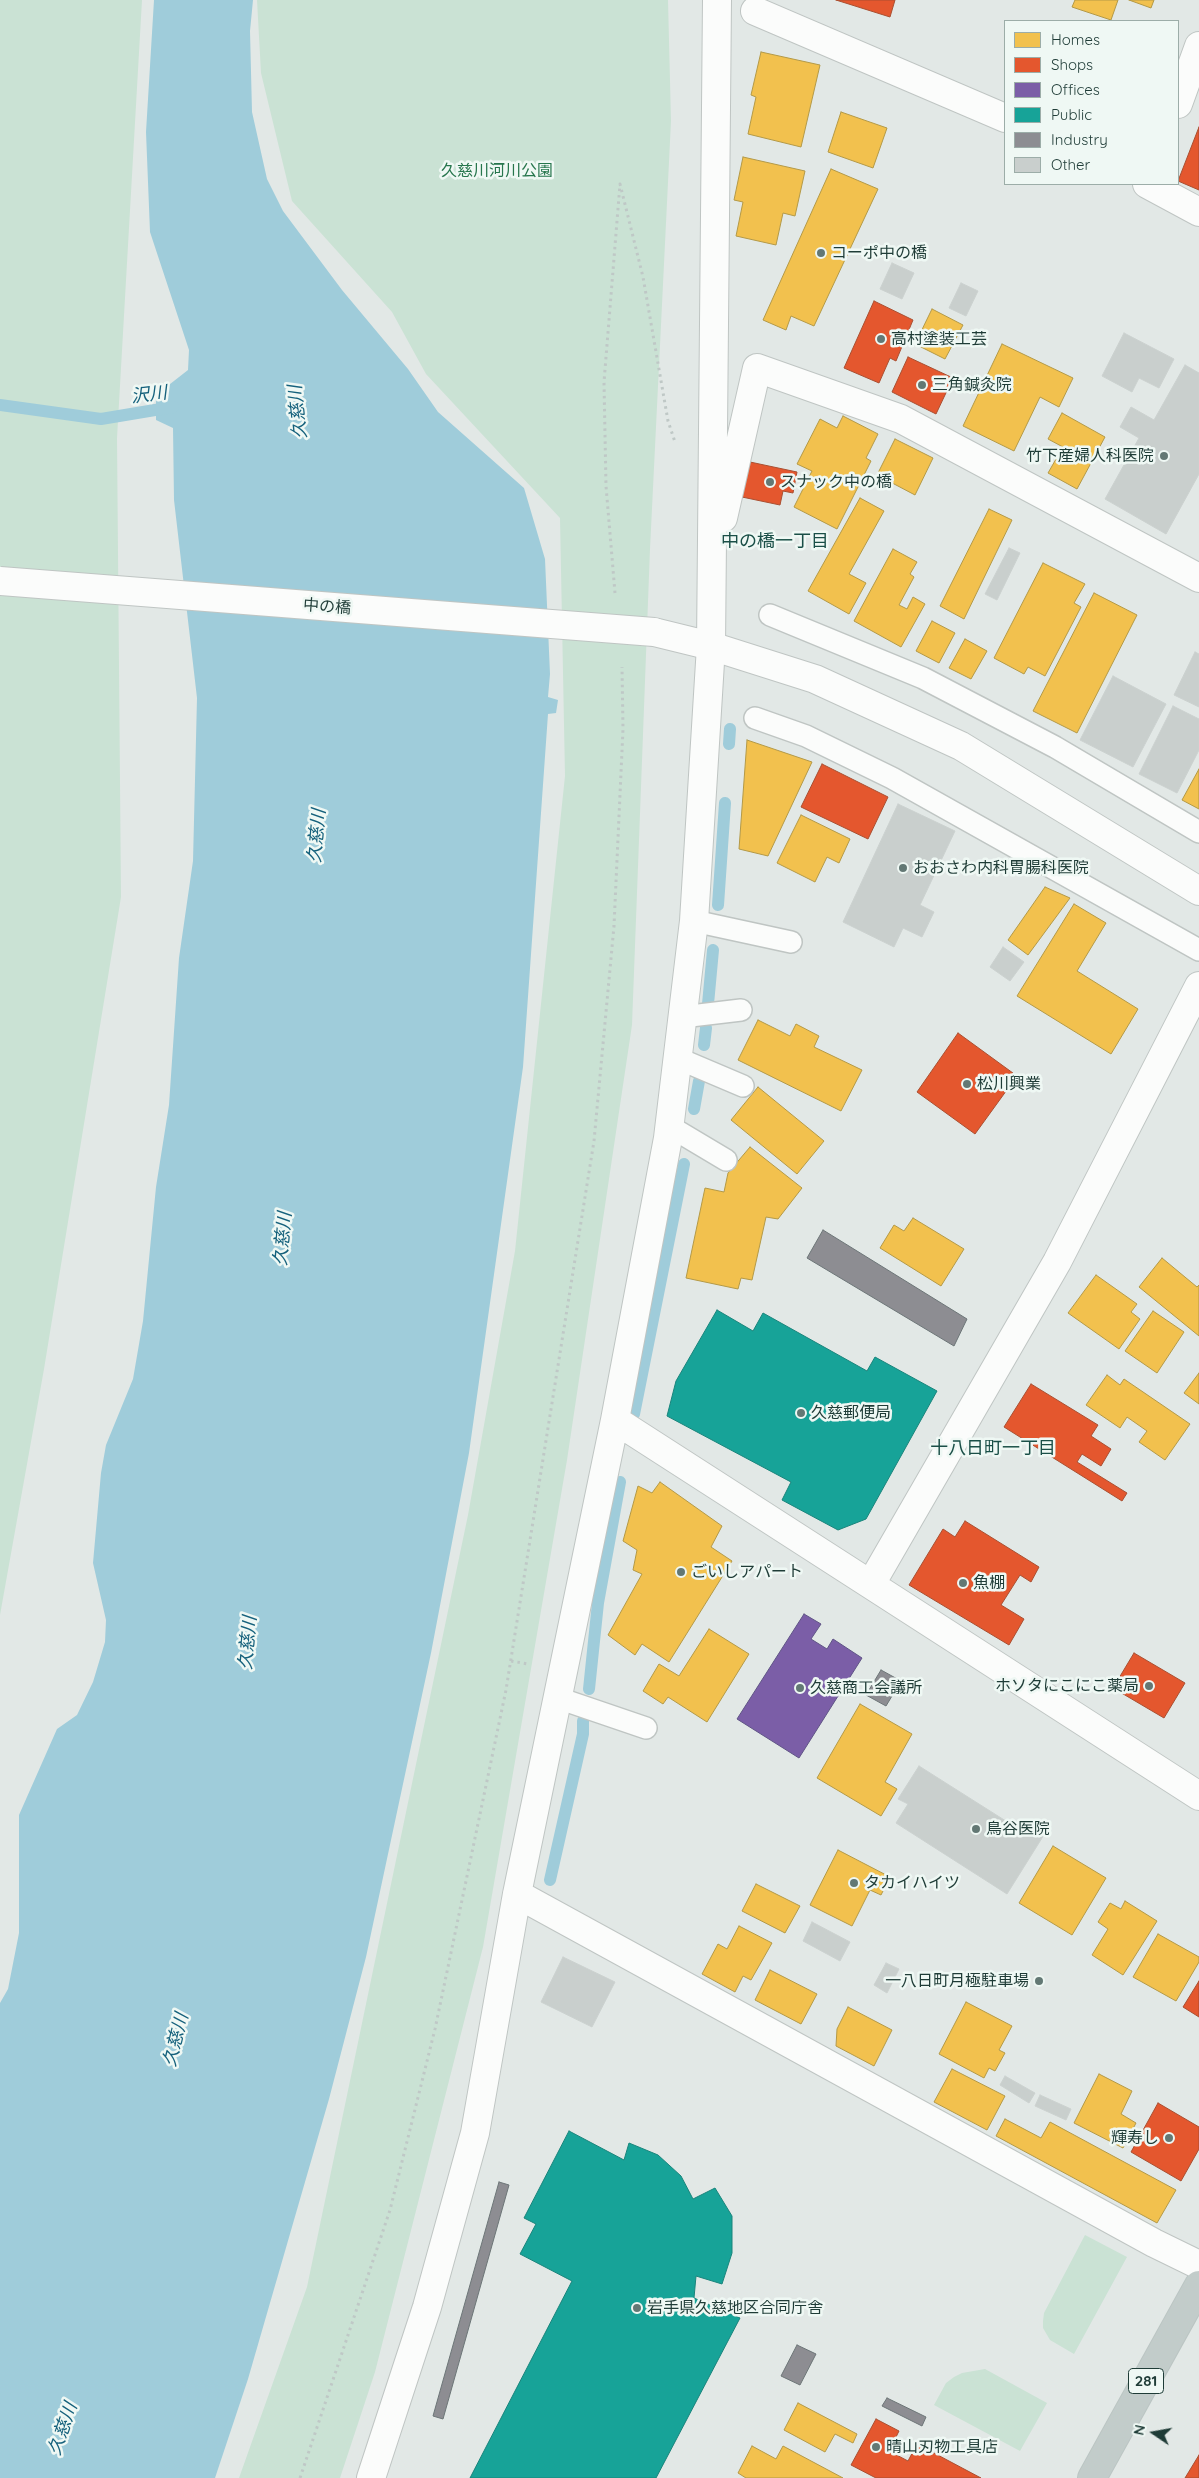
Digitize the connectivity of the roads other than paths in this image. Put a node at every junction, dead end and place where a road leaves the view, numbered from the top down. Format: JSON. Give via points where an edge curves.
{"nodes":[{"id":1,"x":717,"y":0,"type":"edge"},
{"id":2,"x":755,"y":12,"type":"dead end"},
{"id":3,"x":1199,"y":46,"type":"edge"},
{"id":4,"x":1179,"y":101,"type":"edge"},
{"id":5,"x":1004,"y":118,"type":"edge"},
{"id":6,"x":1150,"y":185,"type":"edge"},
{"id":7,"x":1199,"y":212,"type":"edge"},
{"id":8,"x":711,"y":578,"type":"junction"},
{"id":9,"x":1199,"y":578,"type":"edge"},
{"id":10,"x":0,"y":581,"type":"edge"},
{"id":11,"x":770,"y":615,"type":"dead end"},
{"id":12,"x":711,"y":646,"type":"junction"},
{"id":13,"x":755,"y":718,"type":"dead end"},
{"id":14,"x":1199,"y":832,"type":"edge"},
{"id":15,"x":1199,"y":891,"type":"edge"},
{"id":16,"x":694,"y":921,"type":"junction"},
{"id":17,"x":791,"y":942,"type":"dead end"},
{"id":18,"x":1199,"y":950,"type":"edge"},
{"id":19,"x":1199,"y":986,"type":"edge"},
{"id":20,"x":741,"y":1010,"type":"dead end"},
{"id":21,"x":682,"y":1017,"type":"junction"},
{"id":22,"x":677,"y":1058,"type":"junction"},
{"id":23,"x":743,"y":1086,"type":"dead end"},
{"id":24,"x":669,"y":1126,"type":"junction"},
{"id":25,"x":726,"y":1160,"type":"dead end"},
{"id":26,"x":615,"y":1420,"type":"junction"},
{"id":27,"x":871,"y":1584,"type":"junction"},
{"id":28,"x":558,"y":1698,"type":"junction"},
{"id":29,"x":646,"y":1728,"type":"dead end"},
{"id":30,"x":1199,"y":1796,"type":"edge"},
{"id":31,"x":517,"y":1894,"type":"junction"},
{"id":32,"x":1199,"y":2265,"type":"edge"},
{"id":33,"x":1199,"y":2285,"type":"edge"},
{"id":34,"x":371,"y":2478,"type":"edge"},
{"id":35,"x":1092,"y":2478,"type":"edge"}],
"edges":[{"from":1,"to":8,"type":"street"},
{"from":2,"to":5,"type":"street"},
{"from":3,"to":4,"type":"street"},
{"from":6,"to":7,"type":"street"},
{"from":8,"to":9,"type":"street","via":[[757,368],[901,419]]},
{"from":8,"to":12,"type":"street"},
{"from":10,"to":12,"type":"street","name":"中の橋","bridge":true,"via":[[654,632]]},
{"from":11,"to":14,"type":"lane","via":[[924,678],[1054,747]]},
{"from":12,"to":15,"type":"street","name":"中の橋","via":[[815,679],[961,746]]},
{"from":12,"to":16,"type":"street"},
{"from":13,"to":18,"type":"lane","via":[[806,736],[892,778]]},
{"from":16,"to":17,"type":"lane"},
{"from":16,"to":21,"type":"street"},
{"from":19,"to":27,"type":"street","via":[[1057,1262]]},
{"from":20,"to":21,"type":"lane"},
{"from":21,"to":22,"type":"street"},
{"from":22,"to":23,"type":"lane"},
{"from":22,"to":24,"type":"street"},
{"from":24,"to":25,"type":"lane"},
{"from":24,"to":26,"type":"street"},
{"from":26,"to":27,"type":"street"},
{"from":26,"to":28,"type":"street"},
{"from":27,"to":30,"type":"street"},
{"from":28,"to":29,"type":"lane"},
{"from":28,"to":31,"type":"street"},
{"from":31,"to":32,"type":"street"},
{"from":31,"to":34,"type":"street","via":[[475,2134],[427,2307]]},
{"from":33,"to":35,"type":"highway","number":"281"}]}
